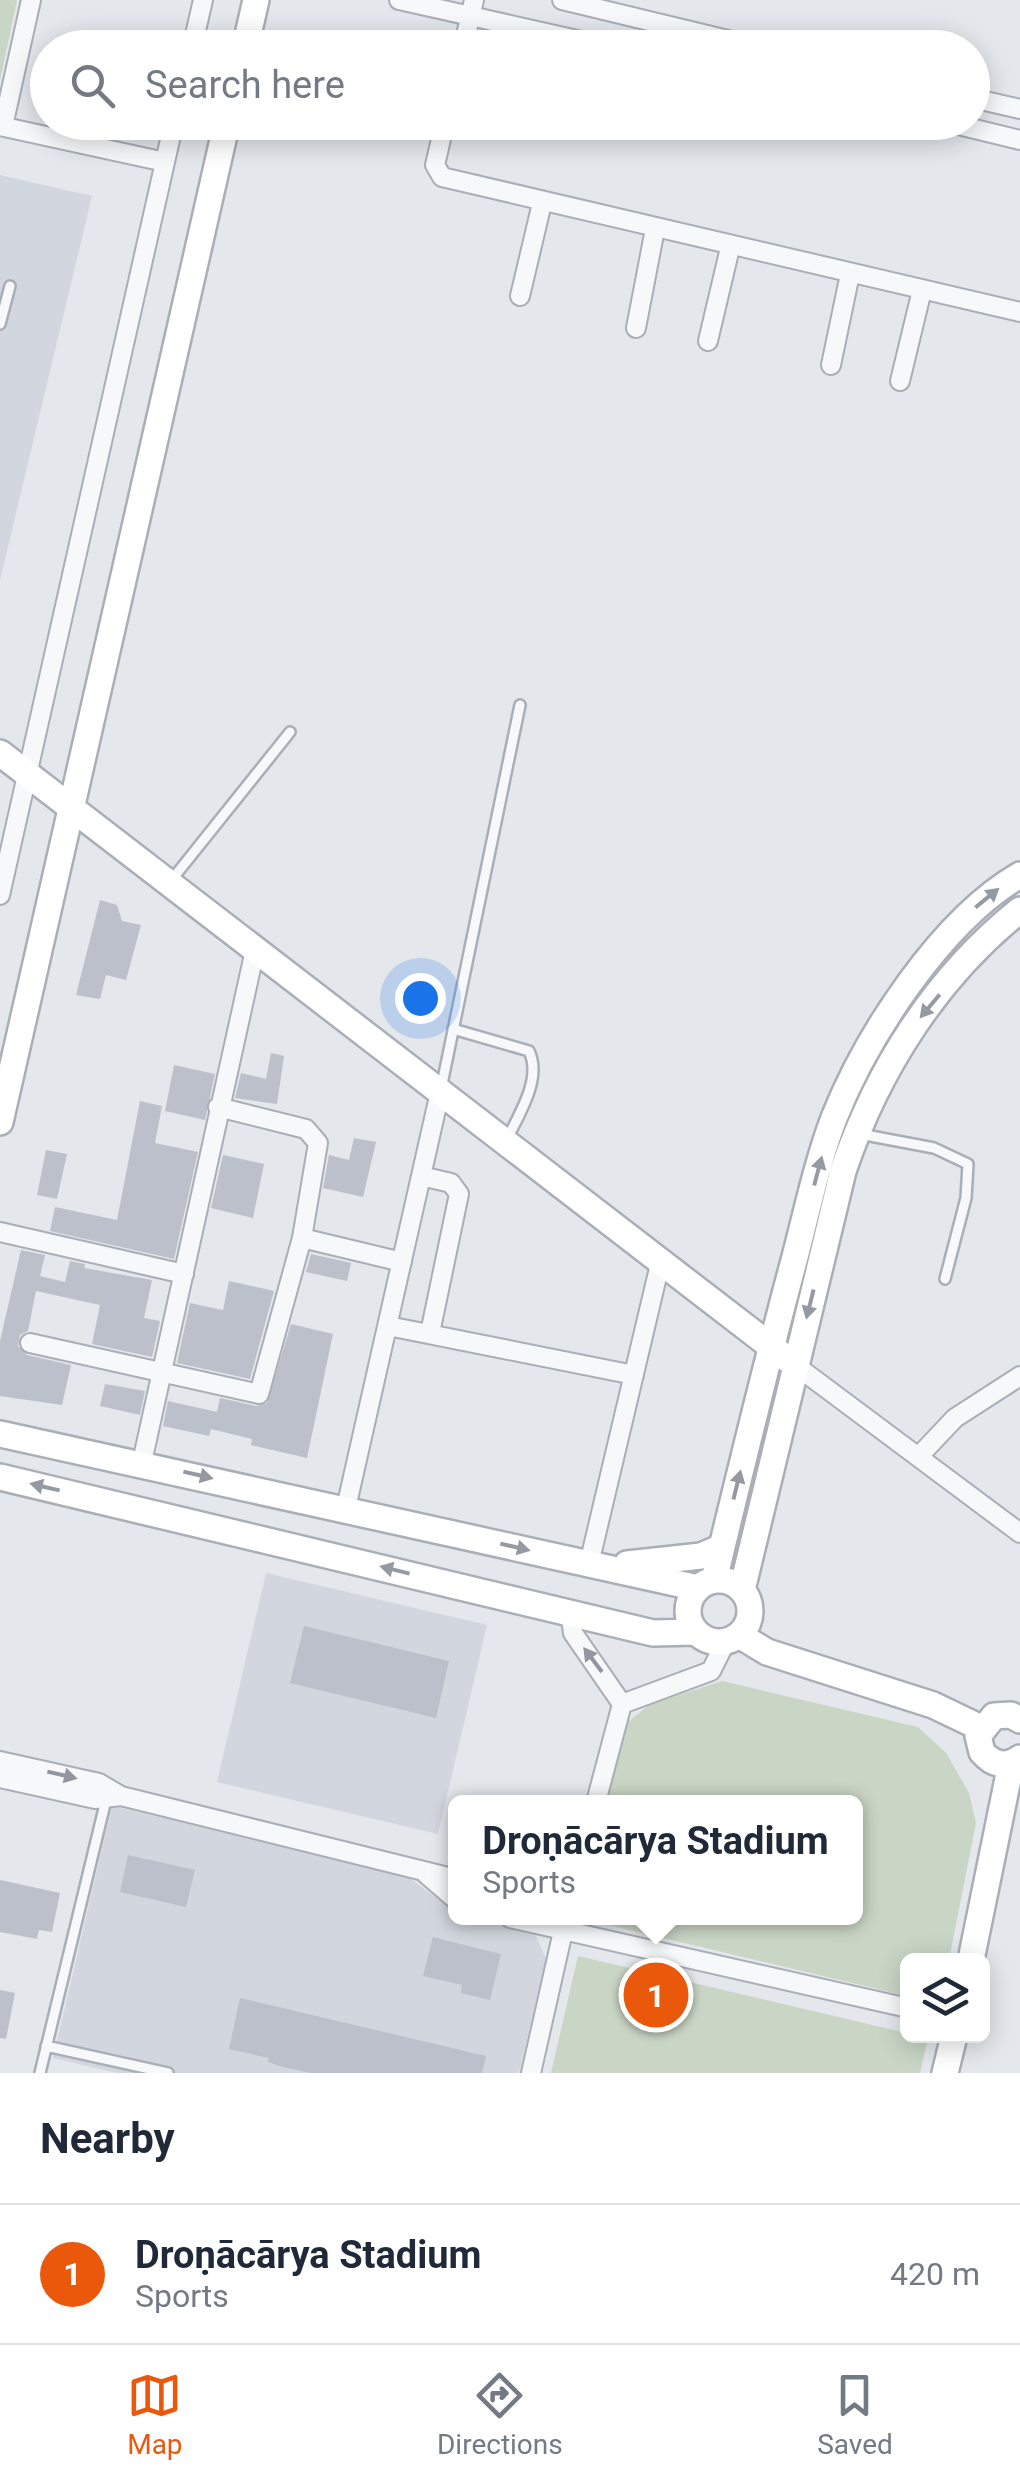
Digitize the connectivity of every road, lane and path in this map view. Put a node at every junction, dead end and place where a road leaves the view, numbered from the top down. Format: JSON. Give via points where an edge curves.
{"nodes":[{"id":1,"x":31,"y":0,"type":"edge"},
{"id":2,"x":203,"y":0,"type":"edge"},
{"id":3,"x":256,"y":0,"type":"edge"},
{"id":4,"x":399,"y":0,"type":"edge"},
{"id":5,"x":562,"y":0,"type":"edge"},
{"id":6,"x":472,"y":8,"type":"edge"},
{"id":7,"x":196,"y":30,"type":"edge"},
{"id":8,"x":249,"y":30,"type":"edge"},
{"id":9,"x":550,"y":30,"type":"edge"},
{"id":10,"x":686,"y":30,"type":"edge"},
{"id":11,"x":990,"y":102,"type":"edge"},
{"id":12,"x":1020,"y":109,"type":"edge"},
{"id":13,"x":1,"y":126,"type":"edge"},
{"id":14,"x":30,"y":132,"type":"edge"},
{"id":15,"x":990,"y":133,"type":"edge"},
{"id":16,"x":65,"y":140,"type":"edge"},
{"id":17,"x":170,"y":140,"type":"edge"},
{"id":18,"x":224,"y":140,"type":"edge"},
{"id":19,"x":441,"y":140,"type":"edge"},
{"id":20,"x":1020,"y":140,"type":"edge"},
{"id":21,"x":165,"y":162,"type":"junction"},
{"id":22,"x":542,"y":203,"type":"junction"},
{"id":23,"x":655,"y":230,"type":"junction"},
{"id":24,"x":730,"y":248,"type":"junction"},
{"id":25,"x":850,"y":274,"type":"junction"},
{"id":26,"x":10,"y":286,"type":"dead end"},
{"id":27,"x":922,"y":290,"type":"junction"},
{"id":28,"x":520,"y":296,"type":"dead end"},
{"id":29,"x":1020,"y":312,"type":"edge"},
{"id":30,"x":0,"y":324,"type":"edge"},
{"id":31,"x":636,"y":328,"type":"dead end"},
{"id":32,"x":708,"y":341,"type":"dead end"},
{"id":33,"x":831,"y":365,"type":"dead end"},
{"id":34,"x":900,"y":381,"type":"dead end"},
{"id":35,"x":520,"y":705,"type":"dead end"},
{"id":36,"x":290,"y":732,"type":"dead end"},
{"id":37,"x":0,"y":753,"type":"edge"},
{"id":38,"x":27,"y":774,"type":"junction"},
{"id":39,"x":70,"y":806,"type":"junction"},
{"id":40,"x":1020,"y":874,"type":"edge"},
{"id":41,"x":169,"y":884,"type":"junction"},
{"id":42,"x":0,"y":895,"type":"edge"},
{"id":43,"x":1016,"y":919,"type":"edge"},
{"id":44,"x":254,"y":950,"type":"junction"},
{"id":45,"x":453,"y":1029,"type":"junction"},
{"id":46,"x":440,"y":1092,"type":"junction"},
{"id":47,"x":218,"y":1107,"type":"junction"},
{"id":48,"x":0,"y":1122,"type":"edge"},
{"id":49,"x":856,"y":1133,"type":"junction"},
{"id":50,"x":504,"y":1144,"type":"junction"},
{"id":51,"x":421,"y":1176,"type":"junction"},
{"id":52,"x":0,"y":1232,"type":"edge"},
{"id":53,"x":302,"y":1238,"type":"junction"},
{"id":54,"x":402,"y":1262,"type":"junction"},
{"id":55,"x":660,"y":1264,"type":"junction"},
{"id":56,"x":184,"y":1274,"type":"junction"},
{"id":57,"x":944,"y":1279,"type":"dead end"},
{"id":58,"x":388,"y":1326,"type":"junction"},
{"id":59,"x":430,"y":1333,"type":"junction"},
{"id":60,"x":30,"y":1343,"type":"dead end"},
{"id":61,"x":770,"y":1348,"type":"junction"},
{"id":62,"x":795,"y":1365,"type":"junction"},
{"id":63,"x":163,"y":1374,"type":"junction"},
{"id":64,"x":634,"y":1376,"type":"junction"},
{"id":65,"x":1020,"y":1376,"type":"edge"},
{"id":66,"x":0,"y":1434,"type":"edge"},
{"id":67,"x":920,"y":1455,"type":"junction"},
{"id":68,"x":132,"y":1460,"type":"junction"},
{"id":69,"x":0,"y":1477,"type":"edge"},
{"id":70,"x":112,"y":1502,"type":"junction"},
{"id":71,"x":346,"y":1508,"type":"junction"},
{"id":72,"x":1020,"y":1533,"type":"edge"},
{"id":73,"x":722,"y":1547,"type":"junction"},
{"id":74,"x":596,"y":1565,"type":"junction"},
{"id":75,"x":706,"y":1584,"type":"junction"},
{"id":76,"x":742,"y":1590,"type":"junction"},
{"id":77,"x":570,"y":1612,"type":"junction"},
{"id":78,"x":695,"y":1632,"type":"junction"},
{"id":79,"x":733,"y":1638,"type":"junction"},
{"id":80,"x":622,"y":1704,"type":"junction"},
{"id":81,"x":1020,"y":1720,"type":"edge"},
{"id":82,"x":981,"y":1728,"type":"junction"},
{"id":83,"x":0,"y":1761,"type":"edge"},
{"id":84,"x":1016,"y":1761,"type":"edge"},
{"id":85,"x":0,"y":1778,"type":"edge"},
{"id":86,"x":112,"y":1794,"type":"junction"},
{"id":87,"x":598,"y":1795,"type":"edge"},
{"id":88,"x":426,"y":1873,"type":"junction"},
{"id":89,"x":448,"y":1877,"type":"edge"},
{"id":90,"x":448,"y":1893,"type":"edge"},
{"id":91,"x":565,"y":1925,"type":"edge"},
{"id":92,"x":573,"y":1925,"type":"edge"},
{"id":93,"x":972,"y":1953,"type":"edge"},
{"id":94,"x":900,"y":2006,"type":"edge"},
{"id":95,"x":952,"y":2043,"type":"edge"},
{"id":96,"x":46,"y":2046,"type":"junction"},
{"id":97,"x":40,"y":2073,"type":"edge"},
{"id":98,"x":168,"y":2073,"type":"edge"},
{"id":99,"x":531,"y":2073,"type":"edge"},
{"id":100,"x":945,"y":2073,"type":"edge"}],
"edges":[{"from":1,"to":13,"type":"street"},
{"from":2,"to":7,"type":"street"},
{"from":3,"to":8,"type":"main road"},
{"from":4,"to":6,"type":"street"},
{"from":5,"to":10,"type":"street"},
{"from":6,"to":9,"type":"street"},
{"from":11,"to":12,"type":"street"},
{"from":13,"to":14,"type":"street"},
{"from":15,"to":20,"type":"street"},
{"from":16,"to":21,"type":"street"},
{"from":17,"to":21,"type":"street"},
{"from":18,"to":39,"type":"main road"},
{"from":19,"to":22,"type":"street","via":[[435,165],[442,177]]},
{"from":21,"to":38,"type":"street"},
{"from":22,"to":23,"type":"street"},
{"from":22,"to":28,"type":"street"},
{"from":23,"to":24,"type":"street"},
{"from":23,"to":31,"type":"street"},
{"from":24,"to":25,"type":"street"},
{"from":24,"to":32,"type":"street"},
{"from":25,"to":27,"type":"street"},
{"from":25,"to":33,"type":"street"},
{"from":26,"to":30,"type":"lane"},
{"from":27,"to":29,"type":"street"},
{"from":27,"to":34,"type":"street"},
{"from":35,"to":45,"type":"lane"},
{"from":36,"to":41,"type":"lane"},
{"from":37,"to":38,"type":"main road"},
{"from":38,"to":39,"type":"main road"},
{"from":38,"to":42,"type":"street"},
{"from":39,"to":41,"type":"main road"},
{"from":39,"to":48,"type":"main road"},
{"from":61,"to":40,"type":"main road","one_way":true,"via":[[826,1142],[848,1090],[932,954],[964,918]]},
{"from":41,"to":44,"type":"main road"},
{"from":43,"to":49,"type":"main road","one_way":true,"via":[[990,934],[914,1024]]},
{"from":44,"to":46,"type":"main road"},
{"from":44,"to":47,"type":"street"},
{"from":45,"to":46,"type":"lane"},
{"from":45,"to":50,"type":"lane","via":[[529,1051],[526,1100]]},
{"from":46,"to":50,"type":"main road"},
{"from":46,"to":51,"type":"street"},
{"from":47,"to":53,"type":"street","via":[[314,1133],[318,1156]]},
{"from":47,"to":56,"type":"street"},
{"from":49,"to":57,"type":"lane","via":[[934,1148],[968,1164]]},
{"from":49,"to":62,"type":"main road","one_way":true},
{"from":50,"to":55,"type":"main road"},
{"from":51,"to":54,"type":"street"},
{"from":51,"to":59,"type":"street","via":[[451,1183],[460,1194]]},
{"from":52,"to":56,"type":"street"},
{"from":53,"to":54,"type":"street"},
{"from":53,"to":63,"type":"street","via":[[259,1394]]},
{"from":54,"to":58,"type":"street"},
{"from":55,"to":61,"type":"main road"},
{"from":55,"to":64,"type":"street"},
{"from":56,"to":63,"type":"street"},
{"from":58,"to":59,"type":"street"},
{"from":58,"to":71,"type":"street"},
{"from":59,"to":64,"type":"street"},
{"from":60,"to":63,"type":"street"},
{"from":61,"to":62,"type":"main road"},
{"from":73,"to":61,"type":"main road","one_way":true},
{"from":62,"to":67,"type":"street"},
{"from":62,"to":76,"type":"main road"},
{"from":63,"to":68,"type":"street"},
{"from":64,"to":74,"type":"street"},
{"from":65,"to":67,"type":"street","via":[[955,1418]]},
{"from":66,"to":68,"type":"main road"},
{"from":67,"to":72,"type":"street"},
{"from":68,"to":70,"type":"main road"},
{"from":68,"to":71,"type":"main road","one_way":true},
{"from":70,"to":69,"type":"main road","one_way":true},
{"from":77,"to":70,"type":"main road","one_way":true},
{"from":71,"to":74,"type":"main road","one_way":true},
{"from":73,"to":74,"type":"main road","via":[[700,1556]]},
{"from":73,"to":75,"type":"main road"},
{"from":74,"to":75,"type":"main road"},
{"from":75,"to":76,"type":"main road"},
{"from":75,"to":78,"type":"main road","via":[[688,1604]]},
{"from":76,"to":79,"type":"main road","via":[[750,1608]]},
{"from":77,"to":78,"type":"main road","via":[[653,1633]]},
{"from":80,"to":77,"type":"street","one_way":true,"via":[[572,1633]]},
{"from":78,"to":79,"type":"main road","via":[[710,1641]]},
{"from":79,"to":80,"type":"street","via":[[711,1671]]},
{"from":79,"to":82,"type":"main road","via":[[933,1705]]},
{"from":80,"to":87,"type":"street"},
{"from":81,"to":82,"type":"main road","via":[[1002,1714]]},
{"from":82,"to":84,"type":"main road","via":[[982,1752],[995,1763]]},
{"from":83,"to":86,"type":"street","one_way":true},
{"from":84,"to":93,"type":"main road"},
{"from":85,"to":86,"type":"street"},
{"from":86,"to":88,"type":"street"},
{"from":86,"to":96,"type":"lane"},
{"from":88,"to":89,"type":"street"},
{"from":88,"to":90,"type":"street"},
{"from":91,"to":99,"type":"street"},
{"from":92,"to":94,"type":"street"},
{"from":95,"to":100,"type":"main road"},
{"from":96,"to":97,"type":"lane"},
{"from":96,"to":98,"type":"lane"}]}
